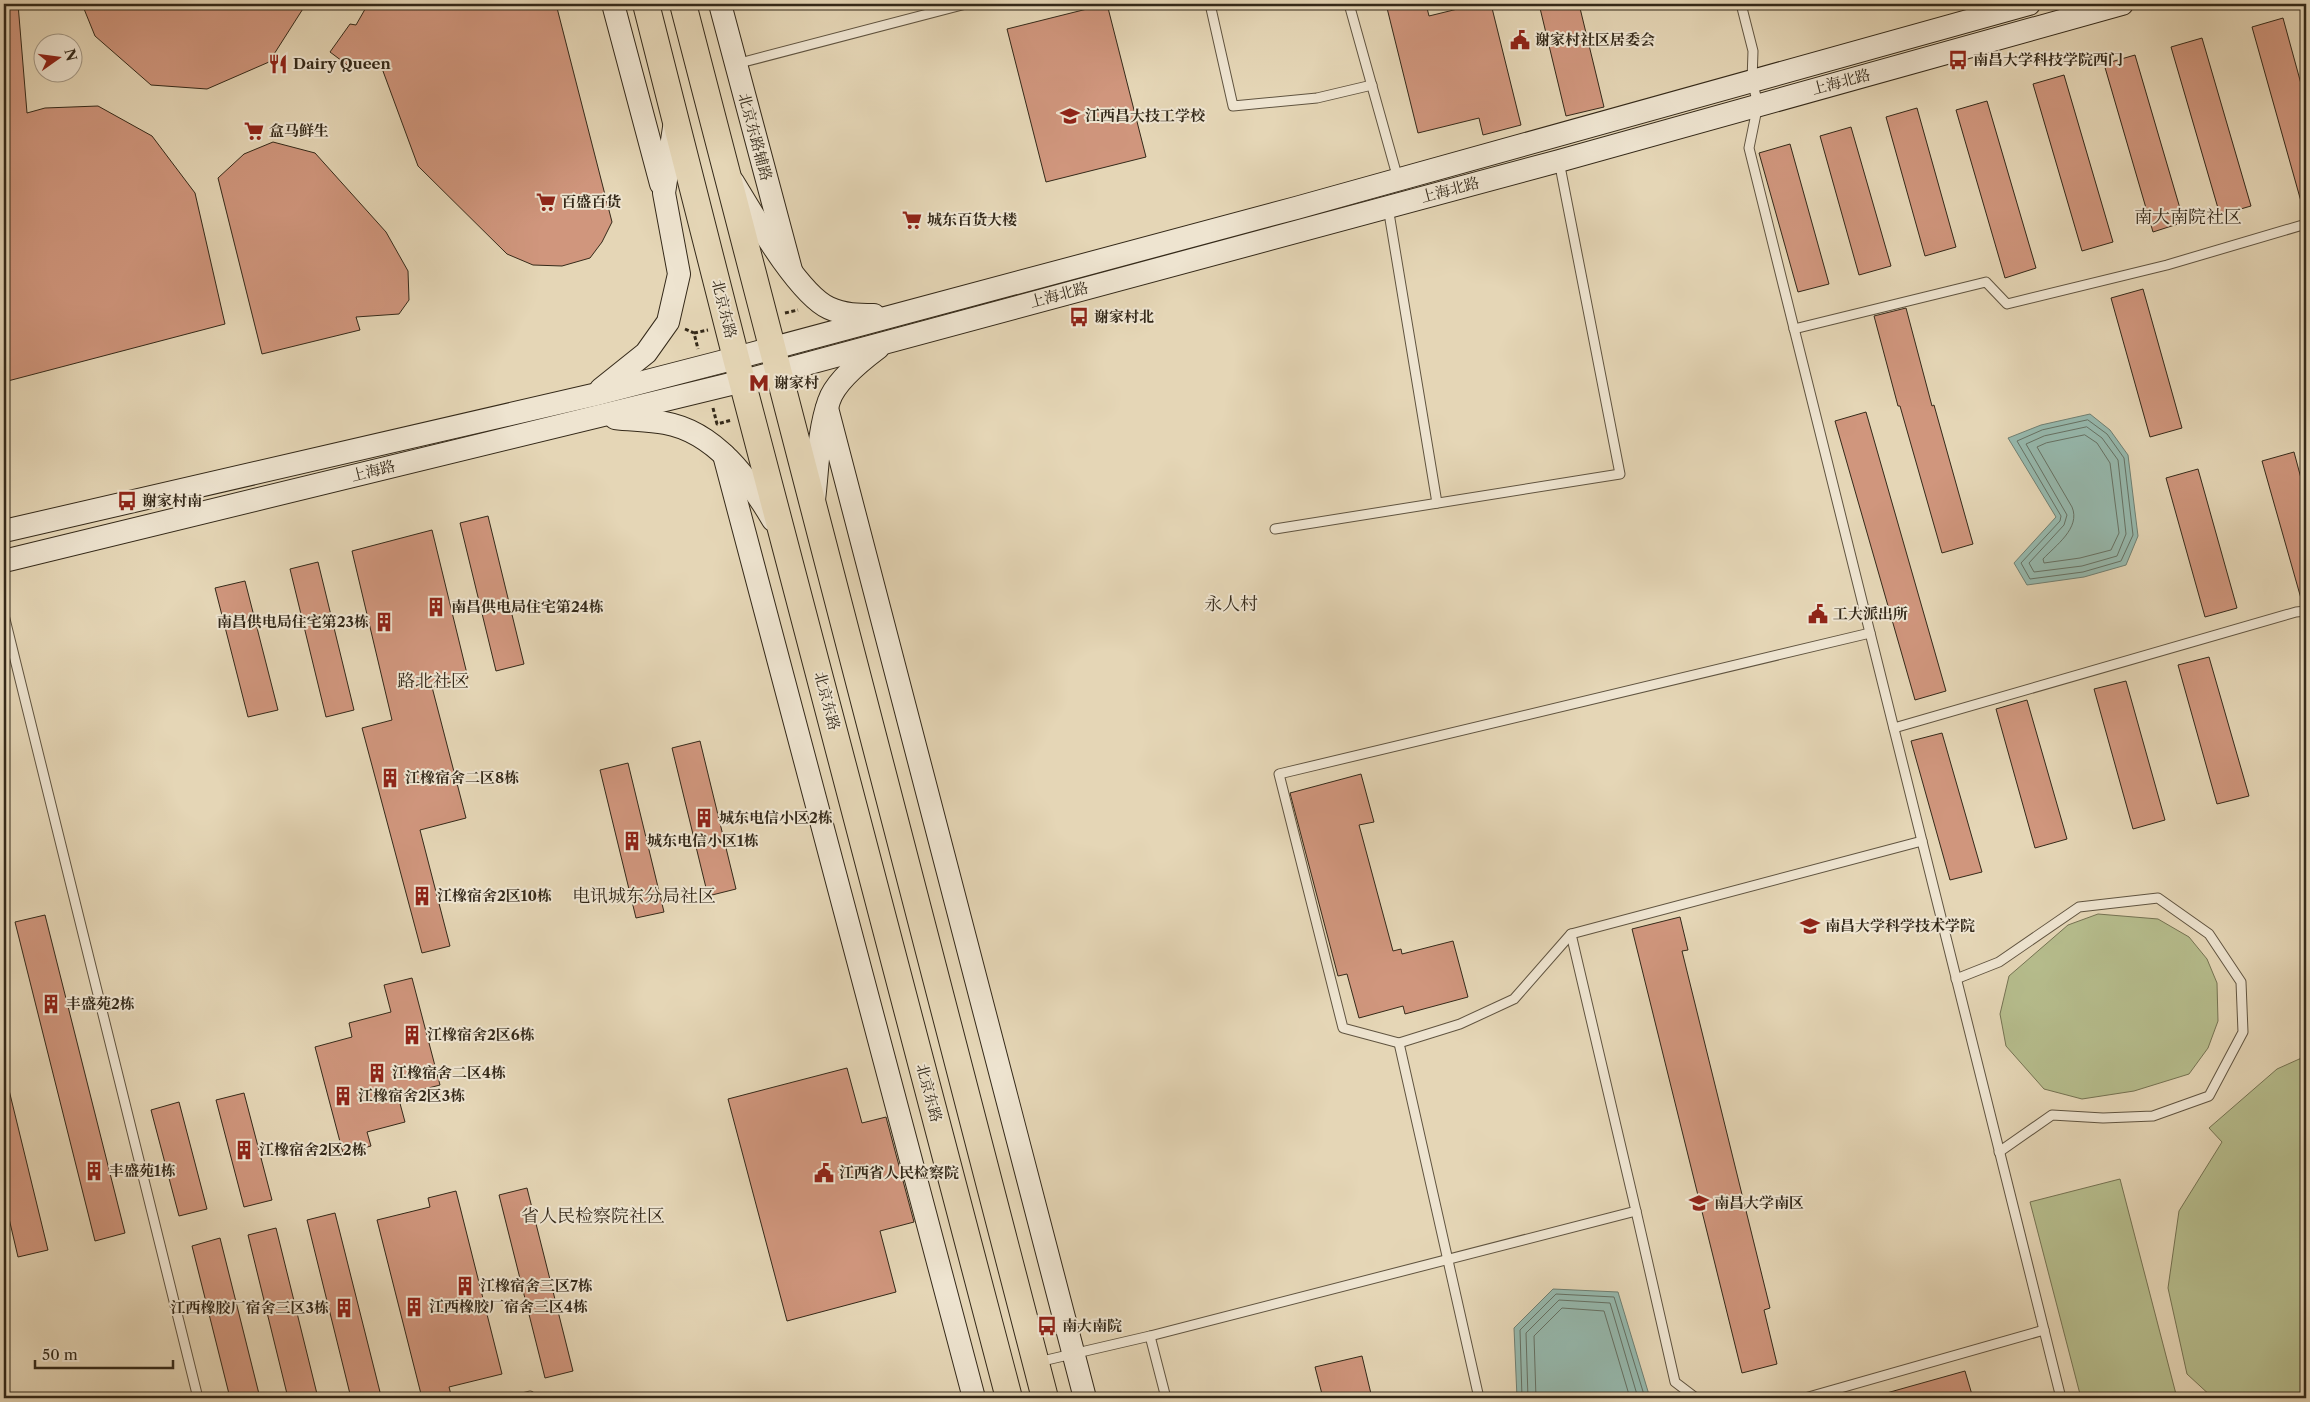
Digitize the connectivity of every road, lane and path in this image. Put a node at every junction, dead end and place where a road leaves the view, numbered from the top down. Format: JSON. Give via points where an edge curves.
{"nodes":[{"id":1,"x":613,"y":4,"type":"edge"},
{"id":2,"x":646,"y":4,"type":"edge"},
{"id":3,"x":683,"y":4,"type":"edge"},
{"id":4,"x":720,"y":4,"type":"edge"},
{"id":5,"x":966,"y":4,"type":"edge"},
{"id":6,"x":1210,"y":4,"type":"edge"},
{"id":7,"x":1349,"y":4,"type":"edge"},
{"id":8,"x":1742,"y":4,"type":"edge"},
{"id":9,"x":2029,"y":4,"type":"edge"},
{"id":10,"x":2122,"y":4,"type":"edge"},
{"id":11,"x":736,"y":64,"type":"junction"},
{"id":12,"x":1752,"y":81,"type":"junction"},
{"id":13,"x":1372,"y":85,"type":"junction"},
{"id":14,"x":1758,"y":104,"type":"junction"},
{"id":15,"x":676,"y":115,"type":"junction"},
{"id":16,"x":1559,"y":161,"type":"junction"},
{"id":17,"x":726,"y":171,"type":"junction"},
{"id":18,"x":1398,"y":180,"type":"junction"},
{"id":19,"x":664,"y":193,"type":"junction"},
{"id":20,"x":1388,"y":207,"type":"junction"},
{"id":21,"x":2306,"y":224,"type":"edge"},
{"id":22,"x":790,"y":270,"type":"junction"},
{"id":23,"x":903,"y":314,"type":"junction"},
{"id":24,"x":1794,"y":328,"type":"junction"},
{"id":25,"x":884,"y":343,"type":"junction"},
{"id":26,"x":775,"y":360,"type":"junction"},
{"id":27,"x":740,"y":370,"type":"junction"},
{"id":28,"x":594,"y":394,"type":"junction"},
{"id":29,"x":827,"y":408,"type":"junction"},
{"id":30,"x":599,"y":416,"type":"junction"},
{"id":31,"x":724,"y":455,"type":"junction"},
{"id":32,"x":1437,"y":503,"type":"junction"},
{"id":33,"x":813,"y":511,"type":"junction"},
{"id":34,"x":1274,"y":529,"type":"dead end"},
{"id":35,"x":4,"y":530,"type":"edge"},
{"id":36,"x":784,"y":538,"type":"junction"},
{"id":37,"x":4,"y":561,"type":"edge"},
{"id":38,"x":2306,"y":611,"type":"edge"},
{"id":39,"x":4,"y":615,"type":"edge"},
{"id":40,"x":1870,"y":633,"type":"junction"},
{"id":41,"x":1894,"y":728,"type":"junction"},
{"id":42,"x":1922,"y":840,"type":"junction"},
{"id":43,"x":1571,"y":934,"type":"junction"},
{"id":44,"x":1956,"y":979,"type":"junction"},
{"id":45,"x":1399,"y":1043,"type":"junction"},
{"id":46,"x":1999,"y":1152,"type":"junction"},
{"id":47,"x":1636,"y":1211,"type":"junction"},
{"id":48,"x":1447,"y":1260,"type":"junction"},
{"id":49,"x":2044,"y":1330,"type":"junction"},
{"id":50,"x":1150,"y":1336,"type":"junction"},
{"id":51,"x":1074,"y":1354,"type":"junction"},
{"id":52,"x":1036,"y":1362,"type":"junction"},
{"id":53,"x":198,"y":1398,"type":"edge"},
{"id":54,"x":974,"y":1398,"type":"edge"},
{"id":55,"x":1009,"y":1398,"type":"edge"},
{"id":56,"x":1045,"y":1398,"type":"edge"},
{"id":57,"x":1085,"y":1398,"type":"edge"},
{"id":58,"x":1166,"y":1398,"type":"edge"},
{"id":59,"x":1479,"y":1398,"type":"edge"},
{"id":60,"x":1696,"y":1398,"type":"edge"},
{"id":61,"x":1805,"y":1398,"type":"edge"},
{"id":62,"x":2061,"y":1398,"type":"edge"}],
"edges":[{"from":1,"to":19,"type":"main road"},
{"from":2,"to":15,"type":"main road","name":"北京东路"},
{"from":3,"to":17,"type":"main road"},
{"from":4,"to":11,"type":"main road","name":"北京东路辅路"},
{"from":5,"to":11,"type":"lane"},
{"from":6,"to":13,"type":"lane","via":[[1233,106],[1317,98]]},
{"from":7,"to":13,"type":"lane"},
{"from":8,"to":12,"type":"lane","via":[[1754,51]]},
{"from":9,"to":12,"type":"main road","name":"上海北路"},
{"from":10,"to":14,"type":"main road","name":"上海北路"},
{"from":11,"to":22,"type":"main road","name":"北京东路辅路"},
{"from":12,"to":14,"type":"lane"},
{"from":12,"to":18,"type":"main road","name":"上海北路"},
{"from":13,"to":18,"type":"lane"},
{"from":14,"to":16,"type":"main road","name":"上海北路"},
{"from":14,"to":24,"type":"lane","via":[[1749,148]]},
{"from":15,"to":19,"type":"main road"},
{"from":15,"to":27,"type":"main road","name":"北京东路"},
{"from":16,"to":20,"type":"main road","name":"上海北路"},
{"from":16,"to":32,"type":"lane","via":[[1620,474]]},
{"from":17,"to":22,"type":"main road"},
{"from":17,"to":26,"type":"main road"},
{"from":18,"to":23,"type":"main road","name":"上海北路"},
{"from":19,"to":28,"type":"main road","via":[[679,274],[668,322],[646,353]]},
{"from":20,"to":25,"type":"main road","name":"上海北路"},
{"from":20,"to":32,"type":"lane"},
{"from":21,"to":24,"type":"lane","via":[[2167,265],[2007,304],[1986,282]]},
{"from":22,"to":23,"type":"main road","via":[[828,308],[854,316]]},
{"from":23,"to":26,"type":"main road","name":"上海北路"},
{"from":24,"to":40,"type":"lane"},
{"from":25,"to":26,"type":"main road","name":"上海北路"},
{"from":25,"to":29,"type":"main road","via":[[853,368],[829,399]]},
{"from":26,"to":27,"type":"main road"},
{"from":26,"to":33,"type":"main road"},
{"from":27,"to":28,"type":"main road","name":"上海路"},
{"from":27,"to":30,"type":"main road","name":"上海路"},
{"from":27,"to":36,"type":"main road","name":"北京东路"},
{"from":28,"to":35,"type":"main road","name":"上海路"},
{"from":29,"to":33,"type":"main road"},
{"from":29,"to":51,"type":"main road"},
{"from":30,"to":31,"type":"main road","via":[[666,423],[708,442]]},
{"from":30,"to":37,"type":"main road","name":"上海路"},
{"from":31,"to":36,"type":"main road","via":[[754,487]]},
{"from":31,"to":54,"type":"main road"},
{"from":32,"to":34,"type":"lane"},
{"from":33,"to":52,"type":"main road"},
{"from":36,"to":55,"type":"main road","name":"北京东路"},
{"from":38,"to":41,"type":"lane"},
{"from":39,"to":53,"type":"lane"},
{"from":40,"to":41,"type":"lane"},
{"from":40,"to":45,"type":"lane","via":[[1279,774],[1343,1028]]},
{"from":41,"to":42,"type":"lane"},
{"from":42,"to":43,"type":"lane"},
{"from":42,"to":44,"type":"lane"},
{"from":43,"to":45,"type":"lane","via":[[1514,999],[1460,1024]]},
{"from":43,"to":47,"type":"lane"},
{"from":44,"to":46,"type":"lane"},
{"from":44,"to":46,"type":"lane","via":[[1999,962],[2079,908],[2158,898],[2209,934],[2241,982],[2243,1032],[2209,1096],[2153,1116],[2052,1115]]},
{"from":45,"to":48,"type":"lane"},
{"from":46,"to":49,"type":"lane"},
{"from":47,"to":48,"type":"lane"},
{"from":47,"to":60,"type":"lane","via":[[1676,1382]]},
{"from":48,"to":50,"type":"lane"},
{"from":48,"to":59,"type":"lane"},
{"from":49,"to":61,"type":"lane"},
{"from":49,"to":62,"type":"lane"},
{"from":50,"to":51,"type":"lane"},
{"from":50,"to":58,"type":"lane"},
{"from":51,"to":52,"type":"lane"},
{"from":51,"to":57,"type":"main road"},
{"from":52,"to":56,"type":"main road"}]}
